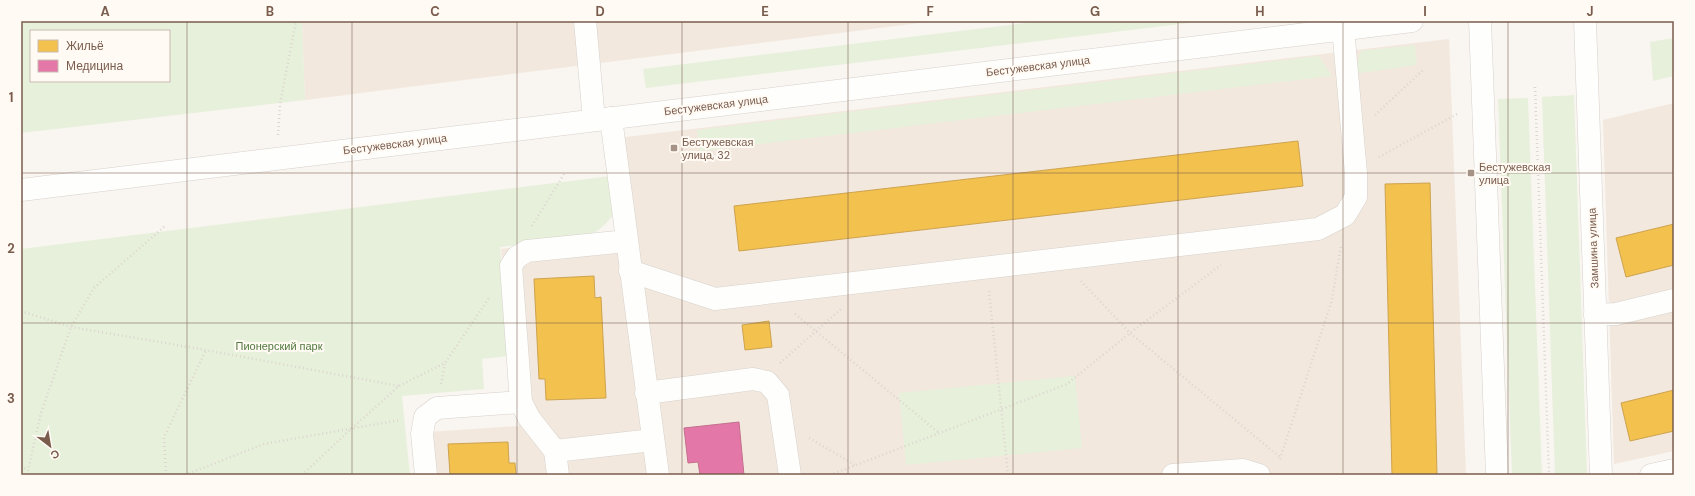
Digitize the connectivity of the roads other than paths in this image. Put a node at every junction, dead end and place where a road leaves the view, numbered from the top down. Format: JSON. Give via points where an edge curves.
{"nodes":[{"id":1,"x":585,"y":21,"type":"edge"},
{"id":2,"x":1412,"y":21,"type":"edge"},
{"id":3,"x":1480,"y":21,"type":"edge"},
{"id":4,"x":1585,"y":21,"type":"edge"},
{"id":5,"x":1373,"y":23,"type":"edge"},
{"id":6,"x":1343,"y":28,"type":"junction"},
{"id":7,"x":602,"y":119,"type":"junction"},
{"id":8,"x":21,"y":190,"type":"edge"},
{"id":9,"x":626,"y":241,"type":"junction"},
{"id":10,"x":630,"y":270,"type":"junction"},
{"id":11,"x":1674,"y":300,"type":"edge"},
{"id":12,"x":1595,"y":315,"type":"junction"},
{"id":13,"x":646,"y":393,"type":"junction"},
{"id":14,"x":521,"y":402,"type":"junction"},
{"id":15,"x":653,"y":440,"type":"junction"},
{"id":16,"x":555,"y":451,"type":"junction"},
{"id":17,"x":1674,"y":470,"type":"edge"},
{"id":18,"x":426,"y":475,"type":"edge"},
{"id":19,"x":558,"y":475,"type":"edge"},
{"id":20,"x":658,"y":475,"type":"edge"},
{"id":21,"x":790,"y":475,"type":"edge"},
{"id":22,"x":1173,"y":475,"type":"edge"},
{"id":23,"x":1259,"y":475,"type":"edge"},
{"id":24,"x":1497,"y":475,"type":"edge"},
{"id":25,"x":1601,"y":475,"type":"edge"},
{"id":26,"x":1651,"y":475,"type":"edge"}],
"edges":[{"from":1,"to":7,"type":"street"},
{"from":2,"to":5,"type":"street","name":"Бестужевская улица"},
{"from":3,"to":24,"type":"street"},
{"from":4,"to":12,"type":"street","name":"Замшина улица"},
{"from":5,"to":6,"type":"street","name":"Бестужевская улица"},
{"from":6,"to":7,"type":"street","name":"Бестужевская улица"},
{"from":6,"to":10,"type":"street","via":[[1356,197],[1345,215],[1318,229],[715,300]]},
{"from":7,"to":8,"type":"street","name":"Бестужевская улица"},
{"from":7,"to":9,"type":"street"},
{"from":9,"to":10,"type":"street"},
{"from":9,"to":14,"type":"street","via":[[527,251],[514,261]]},
{"from":10,"to":13,"type":"street"},
{"from":11,"to":12,"type":"street","via":[[1616,314]]},
{"from":12,"to":25,"type":"street","name":"Замшина улица"},
{"from":13,"to":15,"type":"street"},
{"from":13,"to":21,"type":"street","via":[[753,379],[767,382],[778,395]]},
{"from":14,"to":16,"type":"street","via":[[529,418]]},
{"from":14,"to":18,"type":"street","via":[[436,408],[425,417],[422,434]]},
{"from":15,"to":16,"type":"street"},
{"from":15,"to":20,"type":"street"},
{"from":16,"to":19,"type":"street"},
{"from":17,"to":26,"type":"street"},
{"from":22,"to":23,"type":"street","via":[[1243,470]]}]}
